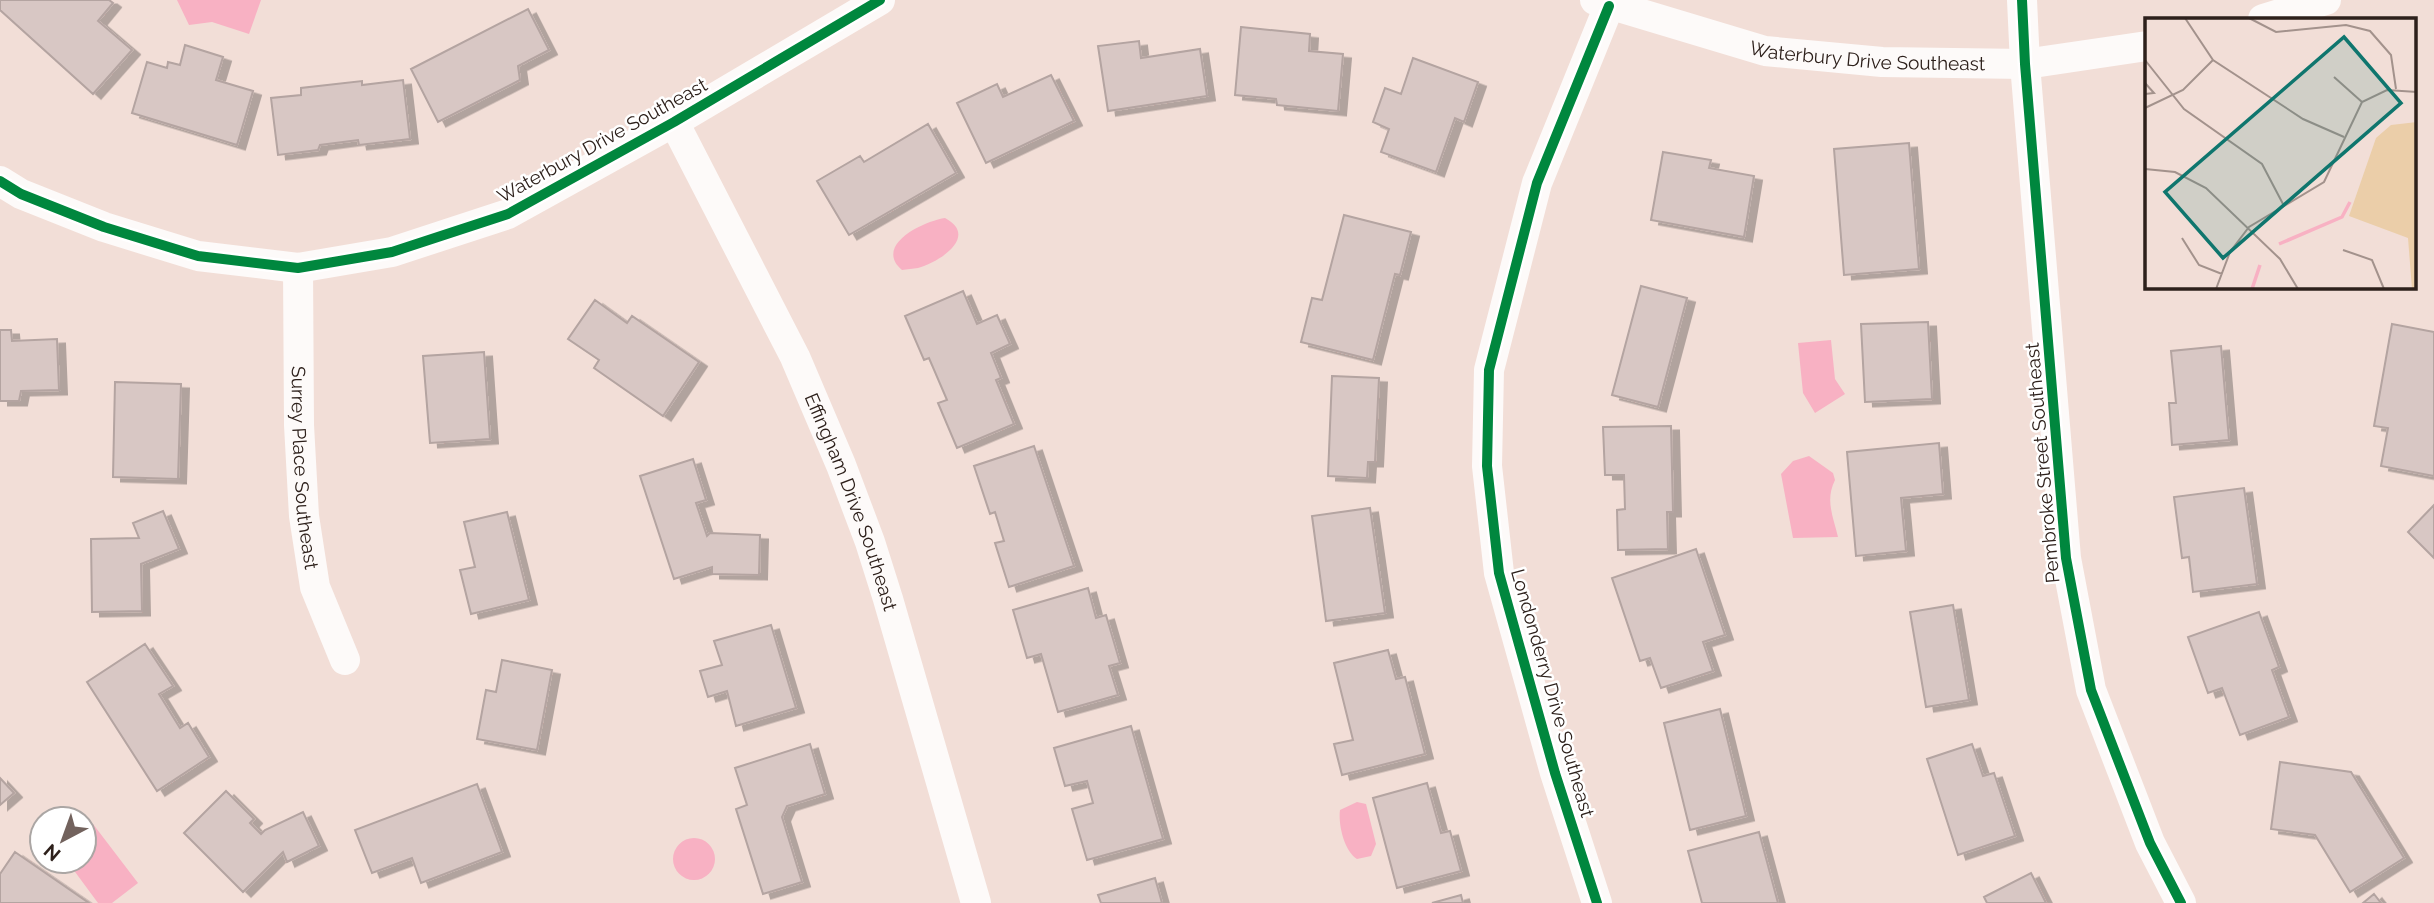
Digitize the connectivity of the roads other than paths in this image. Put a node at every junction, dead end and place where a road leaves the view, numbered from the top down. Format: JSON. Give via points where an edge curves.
{"nodes":[{"id":1,"x":880,"y":0,"type":"edge"},
{"id":2,"x":2022,"y":0,"type":"edge"},
{"id":3,"x":2326,"y":0,"type":"edge"},
{"id":4,"x":1602,"y":3,"type":"edge"},
{"id":5,"x":2266,"y":18,"type":"edge"},
{"id":6,"x":2145,"y":46,"type":"edge"},
{"id":7,"x":2025,"y":64,"type":"junction"},
{"id":8,"x":674,"y":122,"type":"junction"},
{"id":9,"x":0,"y":181,"type":"edge"},
{"id":10,"x":298,"y":268,"type":"junction"},
{"id":11,"x":345,"y":660,"type":"dead end"},
{"id":12,"x":976,"y":903,"type":"edge"},
{"id":13,"x":1597,"y":903,"type":"edge"},
{"id":14,"x":2180,"y":903,"type":"edge"}],
"edges":[{"from":1,"to":8,"type":"street","name":"Waterbury Drive Southeast"},
{"from":2,"to":7,"type":"street","name":"Pembroke Street Southeast"},
{"from":3,"to":5,"type":"street"},
{"from":4,"to":7,"type":"street","name":"Waterbury Drive Southeast","via":[[1765,51],[1882,62]]},
{"from":4,"to":13,"type":"street","name":"Londonderry Drive Southeast","via":[[1537,183],[1489,370],[1488,466],[1500,577]]},
{"from":6,"to":7,"type":"street","name":"Waterbury Drive Southeast"},
{"from":7,"to":14,"type":"street","name":"Pembroke Street Southeast","via":[[2070,583],[2091,690],[2150,843]]},
{"from":8,"to":10,"type":"street","name":"Waterbury Drive Southeast","via":[[508,214],[392,252]]},
{"from":8,"to":12,"type":"street","name":"Effingham Drive Southeast","via":[[794,357],[841,465],[884,587]]},
{"from":9,"to":10,"type":"street","name":"Waterbury Drive Southeast","via":[[104,227],[198,256]]},
{"from":10,"to":11,"type":"street","name":"Surrey Place Southeast","via":[[304,516],[315,587]]}]}
